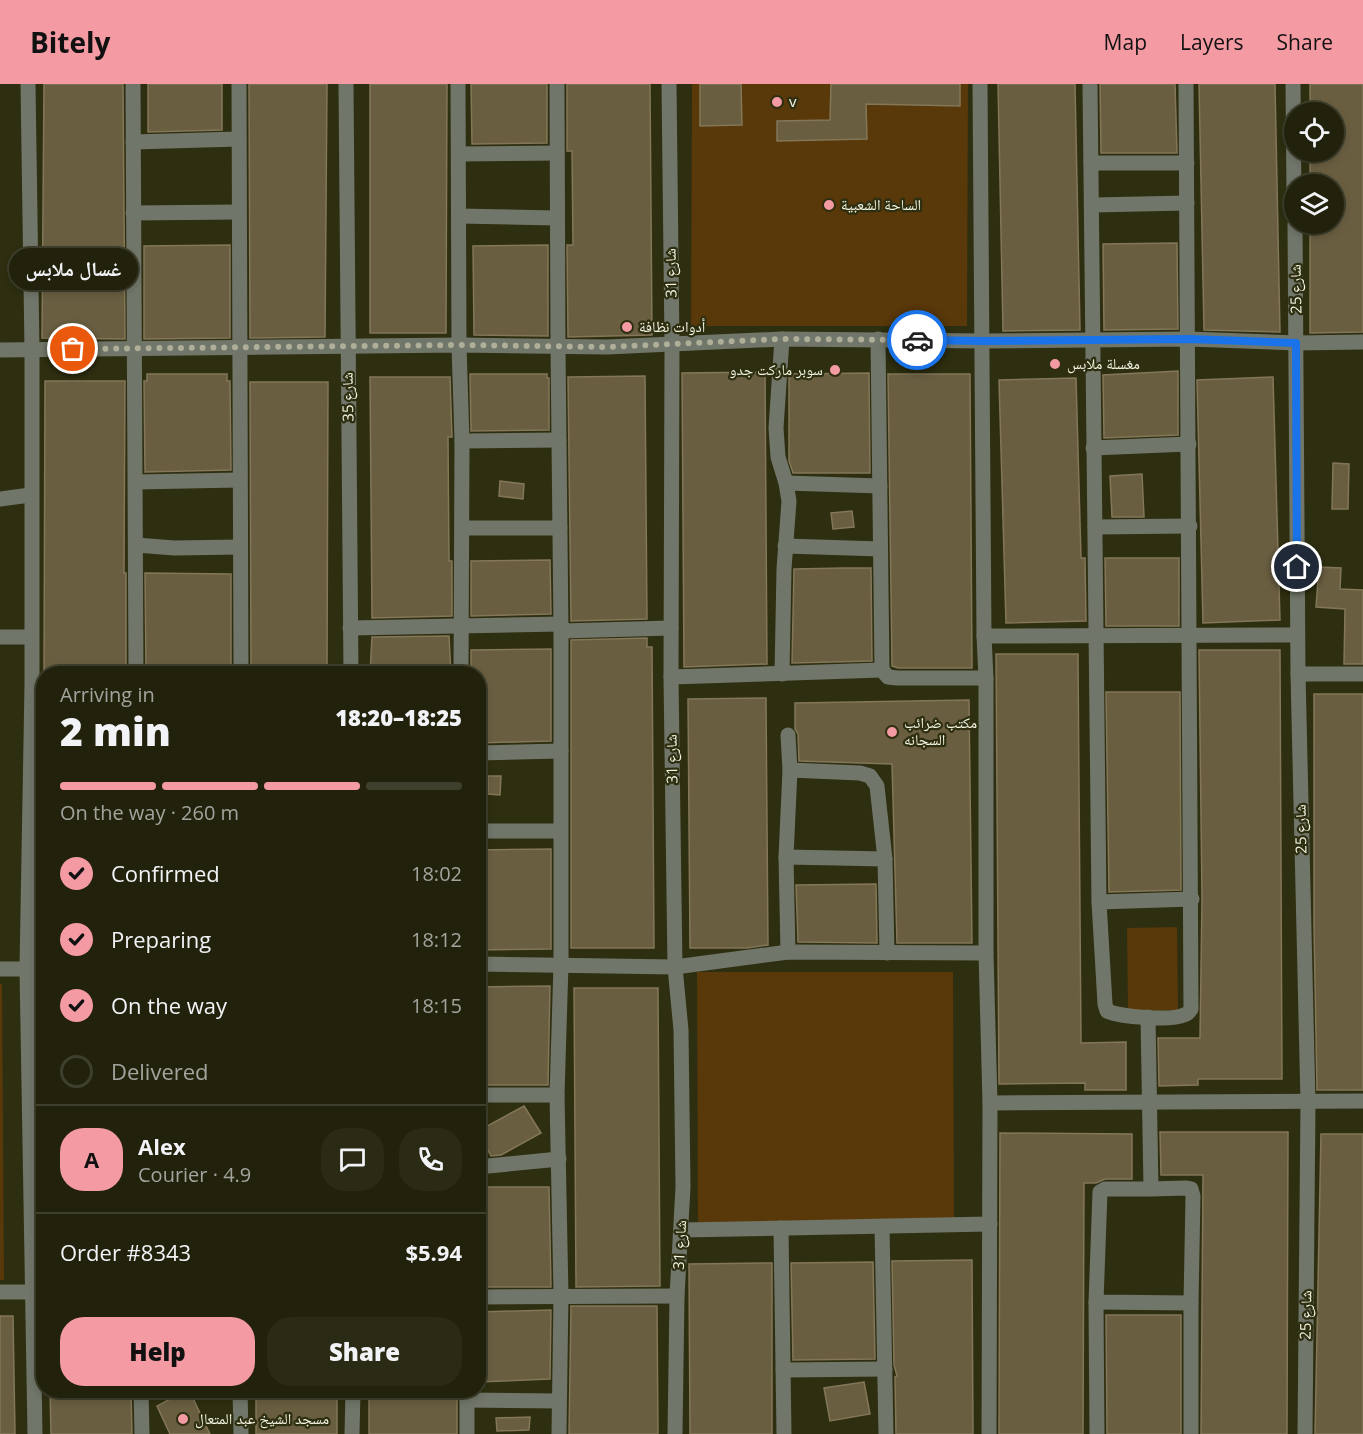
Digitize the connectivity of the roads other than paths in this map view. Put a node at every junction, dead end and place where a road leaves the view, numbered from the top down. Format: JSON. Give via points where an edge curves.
{"nodes":[{"id":1,"x":28,"y":84,"type":"edge"},
{"id":2,"x":133,"y":84,"type":"edge"},
{"id":3,"x":239,"y":84,"type":"edge"},
{"id":4,"x":346,"y":84,"type":"edge"},
{"id":5,"x":459,"y":84,"type":"edge"},
{"id":6,"x":557,"y":84,"type":"edge"},
{"id":7,"x":669,"y":84,"type":"edge"},
{"id":8,"x":980,"y":84,"type":"edge"},
{"id":9,"x":1090,"y":84,"type":"edge"},
{"id":10,"x":1186,"y":84,"type":"edge"},
{"id":11,"x":1293,"y":84,"type":"edge"},
{"id":12,"x":239,"y":139,"type":"junction"},
{"id":13,"x":133,"y":142,"type":"junction"},
{"id":14,"x":557,"y":153,"type":"junction"},
{"id":15,"x":459,"y":154,"type":"junction"},
{"id":16,"x":1091,"y":163,"type":"junction"},
{"id":17,"x":1187,"y":163,"type":"junction"},
{"id":18,"x":1294,"y":174,"type":"edge"},
{"id":19,"x":1187,"y":203,"type":"junction"},
{"id":20,"x":1092,"y":205,"type":"junction"},
{"id":21,"x":238,"y":212,"type":"junction"},
{"id":22,"x":133,"y":213,"type":"junction"},
{"id":23,"x":459,"y":216,"type":"junction"},
{"id":24,"x":557,"y":218,"type":"junction"},
{"id":25,"x":1295,"y":234,"type":"edge"},
{"id":26,"x":782,"y":339,"type":"junction"},
{"id":27,"x":878,"y":339,"type":"junction"},
{"id":28,"x":1188,"y":339,"type":"junction"},
{"id":29,"x":1093,"y":340,"type":"junction"},
{"id":30,"x":983,"y":341,"type":"junction"},
{"id":31,"x":1363,"y":342,"type":"edge"},
{"id":32,"x":1296,"y":343,"type":"junction"},
{"id":33,"x":459,"y":345,"type":"junction"},
{"id":34,"x":672,"y":345,"type":"junction"},
{"id":35,"x":347,"y":346,"type":"junction"},
{"id":36,"x":135,"y":347,"type":"junction"},
{"id":37,"x":239,"y":347,"type":"junction"},
{"id":38,"x":558,"y":347,"type":"junction"},
{"id":39,"x":0,"y":350,"type":"edge"},
{"id":40,"x":32,"y":350,"type":"junction"},
{"id":41,"x":559,"y":440,"type":"junction"},
{"id":42,"x":462,"y":441,"type":"junction"},
{"id":43,"x":1189,"y":444,"type":"junction"},
{"id":44,"x":1093,"y":448,"type":"junction"},
{"id":45,"x":239,"y":480,"type":"junction"},
{"id":46,"x":136,"y":482,"type":"junction"},
{"id":47,"x":786,"y":483,"type":"junction"},
{"id":48,"x":880,"y":486,"type":"junction"},
{"id":49,"x":30,"y":495,"type":"junction"},
{"id":50,"x":0,"y":499,"type":"edge"},
{"id":51,"x":1190,"y":526,"type":"junction"},
{"id":52,"x":1095,"y":527,"type":"junction"},
{"id":53,"x":462,"y":528,"type":"junction"},
{"id":54,"x":560,"y":528,"type":"junction"},
{"id":55,"x":136,"y":545,"type":"junction"},
{"id":56,"x":785,"y":546,"type":"junction"},
{"id":57,"x":240,"y":547,"type":"junction"},
{"id":58,"x":879,"y":549,"type":"junction"},
{"id":59,"x":461,"y":626,"type":"junction"},
{"id":60,"x":561,"y":627,"type":"junction"},
{"id":61,"x":350,"y":628,"type":"junction"},
{"id":62,"x":671,"y":628,"type":"junction"},
{"id":63,"x":1191,"y":635,"type":"junction"},
{"id":64,"x":1297,"y":635,"type":"junction"},
{"id":65,"x":984,"y":636,"type":"junction"},
{"id":66,"x":1095,"y":636,"type":"junction"},
{"id":67,"x":0,"y":637,"type":"edge"},
{"id":68,"x":31,"y":637,"type":"junction"},
{"id":69,"x":136,"y":666,"type":"edge"},
{"id":70,"x":242,"y":666,"type":"edge"},
{"id":71,"x":351,"y":666,"type":"edge"},
{"id":72,"x":461,"y":666,"type":"edge"},
{"id":73,"x":882,"y":670,"type":"junction"},
{"id":74,"x":36,"y":671,"type":"edge"},
{"id":75,"x":782,"y":674,"type":"junction"},
{"id":76,"x":1298,"y":674,"type":"junction"},
{"id":77,"x":1363,"y":674,"type":"edge"},
{"id":78,"x":671,"y":677,"type":"junction"},
{"id":79,"x":986,"y":678,"type":"junction"},
{"id":80,"x":788,"y":735,"type":"dead end"},
{"id":81,"x":36,"y":736,"type":"edge"},
{"id":82,"x":561,"y":751,"type":"junction"},
{"id":83,"x":486,"y":753,"type":"edge"},
{"id":84,"x":790,"y":770,"type":"junction"},
{"id":85,"x":486,"y":831,"type":"edge"},
{"id":86,"x":561,"y":831,"type":"junction"},
{"id":87,"x":786,"y":857,"type":"junction"},
{"id":88,"x":885,"y":859,"type":"junction"},
{"id":89,"x":1192,"y":899,"type":"junction"},
{"id":90,"x":1099,"y":902,"type":"junction"},
{"id":91,"x":788,"y":952,"type":"junction"},
{"id":92,"x":887,"y":953,"type":"junction"},
{"id":93,"x":986,"y":953,"type":"junction"},
{"id":94,"x":486,"y":964,"type":"edge"},
{"id":95,"x":561,"y":964,"type":"junction"},
{"id":96,"x":675,"y":967,"type":"junction"},
{"id":97,"x":0,"y":969,"type":"edge"},
{"id":98,"x":27,"y":969,"type":"junction"},
{"id":99,"x":36,"y":969,"type":"edge"},
{"id":100,"x":1148,"y":1017,"type":"junction"},
{"id":101,"x":486,"y":1095,"type":"edge"},
{"id":102,"x":556,"y":1095,"type":"junction"},
{"id":103,"x":1363,"y":1101,"type":"edge"},
{"id":104,"x":1151,"y":1102,"type":"junction"},
{"id":105,"x":1308,"y":1102,"type":"junction"},
{"id":106,"x":990,"y":1103,"type":"junction"},
{"id":107,"x":559,"y":1159,"type":"junction"},
{"id":108,"x":486,"y":1166,"type":"edge"},
{"id":109,"x":1151,"y":1189,"type":"junction"},
{"id":110,"x":36,"y":1201,"type":"edge"},
{"id":111,"x":990,"y":1224,"type":"junction"},
{"id":112,"x":882,"y":1226,"type":"junction"},
{"id":113,"x":781,"y":1228,"type":"junction"},
{"id":114,"x":681,"y":1230,"type":"junction"},
{"id":115,"x":36,"y":1269,"type":"edge"},
{"id":116,"x":0,"y":1292,"type":"edge"},
{"id":117,"x":33,"y":1292,"type":"junction"},
{"id":118,"x":561,"y":1295,"type":"junction"},
{"id":119,"x":677,"y":1296,"type":"junction"},
{"id":120,"x":486,"y":1297,"type":"edge"},
{"id":121,"x":1096,"y":1302,"type":"junction"},
{"id":122,"x":1191,"y":1303,"type":"junction"},
{"id":123,"x":885,"y":1369,"type":"junction"},
{"id":124,"x":783,"y":1370,"type":"junction"},
{"id":125,"x":486,"y":1396,"type":"edge"},
{"id":126,"x":141,"y":1398,"type":"edge"},
{"id":127,"x":240,"y":1398,"type":"edge"},
{"id":128,"x":353,"y":1398,"type":"edge"},
{"id":129,"x":467,"y":1398,"type":"edge"},
{"id":130,"x":559,"y":1401,"type":"junction"},
{"id":131,"x":35,"y":1434,"type":"edge"},
{"id":132,"x":142,"y":1434,"type":"edge"},
{"id":133,"x":241,"y":1434,"type":"edge"},
{"id":134,"x":352,"y":1434,"type":"edge"},
{"id":135,"x":467,"y":1434,"type":"edge"},
{"id":136,"x":559,"y":1434,"type":"edge"},
{"id":137,"x":675,"y":1434,"type":"edge"},
{"id":138,"x":784,"y":1434,"type":"edge"},
{"id":139,"x":886,"y":1434,"type":"edge"},
{"id":140,"x":989,"y":1434,"type":"edge"},
{"id":141,"x":1097,"y":1434,"type":"edge"},
{"id":142,"x":1191,"y":1434,"type":"edge"},
{"id":143,"x":1305,"y":1434,"type":"edge"}],
"edges":[{"from":1,"to":40,"type":"street"},
{"from":2,"to":13,"type":"street"},
{"from":3,"to":12,"type":"street"},
{"from":4,"to":35,"type":"street","name":"شارع 35"},
{"from":5,"to":15,"type":"street"},
{"from":6,"to":14,"type":"street"},
{"from":7,"to":34,"type":"street","name":"شارع 31"},
{"from":8,"to":30,"type":"street"},
{"from":9,"to":16,"type":"street"},
{"from":10,"to":17,"type":"street"},
{"from":11,"to":18,"type":"street"},
{"from":12,"to":13,"type":"street"},
{"from":12,"to":21,"type":"street"},
{"from":13,"to":22,"type":"street"},
{"from":14,"to":15,"type":"street"},
{"from":14,"to":24,"type":"street"},
{"from":15,"to":23,"type":"street"},
{"from":16,"to":17,"type":"street"},
{"from":16,"to":20,"type":"street"},
{"from":17,"to":19,"type":"street"},
{"from":19,"to":20,"type":"street"},
{"from":19,"to":28,"type":"street"},
{"from":20,"to":29,"type":"street"},
{"from":21,"to":22,"type":"street"},
{"from":21,"to":37,"type":"street"},
{"from":22,"to":36,"type":"street"},
{"from":23,"to":24,"type":"street"},
{"from":23,"to":33,"type":"street"},
{"from":24,"to":38,"type":"street"},
{"from":25,"to":32,"type":"street","name":"شارع 25"},
{"from":26,"to":27,"type":"street"},
{"from":26,"to":34,"type":"street"},
{"from":26,"to":47,"type":"street","via":[[776,428],[778,457]]},
{"from":27,"to":30,"type":"street"},
{"from":27,"to":48,"type":"street"},
{"from":28,"to":29,"type":"street"},
{"from":28,"to":32,"type":"street"},
{"from":28,"to":43,"type":"street"},
{"from":29,"to":30,"type":"street"},
{"from":29,"to":44,"type":"street"},
{"from":30,"to":65,"type":"street"},
{"from":31,"to":32,"type":"street"},
{"from":32,"to":64,"type":"street","name":"شارع 25"},
{"from":33,"to":35,"type":"street"},
{"from":33,"to":38,"type":"street"},
{"from":33,"to":42,"type":"street"},
{"from":34,"to":38,"type":"street"},
{"from":34,"to":62,"type":"street","name":"شارع 31"},
{"from":35,"to":37,"type":"street"},
{"from":35,"to":61,"type":"street","name":"شارع 35"},
{"from":36,"to":37,"type":"street"},
{"from":36,"to":40,"type":"street"},
{"from":36,"to":46,"type":"street"},
{"from":37,"to":45,"type":"street"},
{"from":38,"to":41,"type":"street"},
{"from":39,"to":40,"type":"street"},
{"from":40,"to":49,"type":"street"},
{"from":41,"to":42,"type":"street"},
{"from":41,"to":54,"type":"street"},
{"from":42,"to":53,"type":"street"},
{"from":43,"to":44,"type":"street"},
{"from":43,"to":51,"type":"street"},
{"from":44,"to":52,"type":"street"},
{"from":45,"to":46,"type":"street"},
{"from":45,"to":57,"type":"street"},
{"from":46,"to":55,"type":"street"},
{"from":47,"to":48,"type":"street"},
{"from":47,"to":56,"type":"street","via":[[789,501]]},
{"from":48,"to":58,"type":"street"},
{"from":49,"to":50,"type":"street"},
{"from":49,"to":68,"type":"street"},
{"from":51,"to":52,"type":"street"},
{"from":51,"to":63,"type":"street"},
{"from":52,"to":66,"type":"street"},
{"from":53,"to":54,"type":"street"},
{"from":53,"to":59,"type":"street"},
{"from":54,"to":60,"type":"street"},
{"from":55,"to":57,"type":"street"},
{"from":55,"to":69,"type":"street"},
{"from":56,"to":58,"type":"street"},
{"from":56,"to":75,"type":"street"},
{"from":57,"to":70,"type":"street"},
{"from":58,"to":73,"type":"street"},
{"from":59,"to":60,"type":"street"},
{"from":59,"to":61,"type":"street"},
{"from":59,"to":72,"type":"street"},
{"from":60,"to":62,"type":"street"},
{"from":60,"to":82,"type":"street"},
{"from":61,"to":71,"type":"street","name":"شارع 35"},
{"from":62,"to":78,"type":"street","name":"شارع 31"},
{"from":63,"to":64,"type":"street"},
{"from":63,"to":66,"type":"street"},
{"from":63,"to":89,"type":"street"},
{"from":64,"to":76,"type":"street","name":"شارع 25"},
{"from":65,"to":66,"type":"street"},
{"from":65,"to":79,"type":"street"},
{"from":66,"to":90,"type":"street"},
{"from":67,"to":68,"type":"street"},
{"from":68,"to":74,"type":"street"},
{"from":73,"to":75,"type":"street"},
{"from":73,"to":79,"type":"street","via":[[888,677],[897,678]]},
{"from":75,"to":78,"type":"street"},
{"from":76,"to":77,"type":"street"},
{"from":76,"to":105,"type":"street","name":"شارع 25"},
{"from":78,"to":96,"type":"street","name":"شارع 31"},
{"from":79,"to":93,"type":"street"},
{"from":80,"to":84,"type":"street"},
{"from":81,"to":98,"type":"street"},
{"from":82,"to":83,"type":"street"},
{"from":82,"to":86,"type":"street"},
{"from":84,"to":87,"type":"street"},
{"from":84,"to":88,"type":"street","via":[[870,776],[876,786]]},
{"from":85,"to":86,"type":"street"},
{"from":86,"to":95,"type":"street"},
{"from":87,"to":88,"type":"street"},
{"from":87,"to":91,"type":"street"},
{"from":88,"to":92,"type":"street"},
{"from":89,"to":90,"type":"street"},
{"from":89,"to":100,"type":"street","via":[[1191,1009],[1178,1017]]},
{"from":90,"to":100,"type":"street","via":[[1107,1011],[1118,1016]]},
{"from":91,"to":92,"type":"street"},
{"from":91,"to":96,"type":"street"},
{"from":92,"to":93,"type":"street"},
{"from":93,"to":106,"type":"street"},
{"from":94,"to":95,"type":"street"},
{"from":95,"to":96,"type":"street"},
{"from":95,"to":102,"type":"street"},
{"from":96,"to":114,"type":"street","name":"شارع 31","via":[[681,1030]]},
{"from":97,"to":98,"type":"street"},
{"from":98,"to":99,"type":"street"},
{"from":98,"to":110,"type":"street"},
{"from":100,"to":104,"type":"street"},
{"from":101,"to":102,"type":"street"},
{"from":102,"to":107,"type":"street"},
{"from":103,"to":105,"type":"street"},
{"from":104,"to":105,"type":"street"},
{"from":104,"to":106,"type":"street"},
{"from":104,"to":109,"type":"street"},
{"from":105,"to":143,"type":"street","name":"شارع 25"},
{"from":106,"to":111,"type":"street"},
{"from":107,"to":108,"type":"street"},
{"from":107,"to":118,"type":"street"},
{"from":109,"to":121,"type":"street","via":[[1100,1192]]},
{"from":109,"to":122,"type":"street","via":[[1191,1190]]},
{"from":111,"to":112,"type":"street"},
{"from":111,"to":140,"type":"street"},
{"from":112,"to":113,"type":"street"},
{"from":112,"to":123,"type":"street"},
{"from":113,"to":114,"type":"street"},
{"from":113,"to":124,"type":"street"},
{"from":114,"to":119,"type":"street","name":"شارع 31"},
{"from":115,"to":117,"type":"street"},
{"from":116,"to":117,"type":"street"},
{"from":117,"to":131,"type":"street"},
{"from":118,"to":119,"type":"street"},
{"from":118,"to":120,"type":"street"},
{"from":118,"to":130,"type":"street"},
{"from":119,"to":137,"type":"street","name":"شارع 31"},
{"from":121,"to":122,"type":"street"},
{"from":121,"to":141,"type":"street"},
{"from":122,"to":142,"type":"street"},
{"from":123,"to":124,"type":"street"},
{"from":123,"to":139,"type":"street"},
{"from":124,"to":138,"type":"street"},
{"from":125,"to":130,"type":"street"},
{"from":126,"to":132,"type":"street"},
{"from":127,"to":133,"type":"street"},
{"from":128,"to":134,"type":"street"},
{"from":129,"to":135,"type":"street"},
{"from":130,"to":136,"type":"street"}]}
